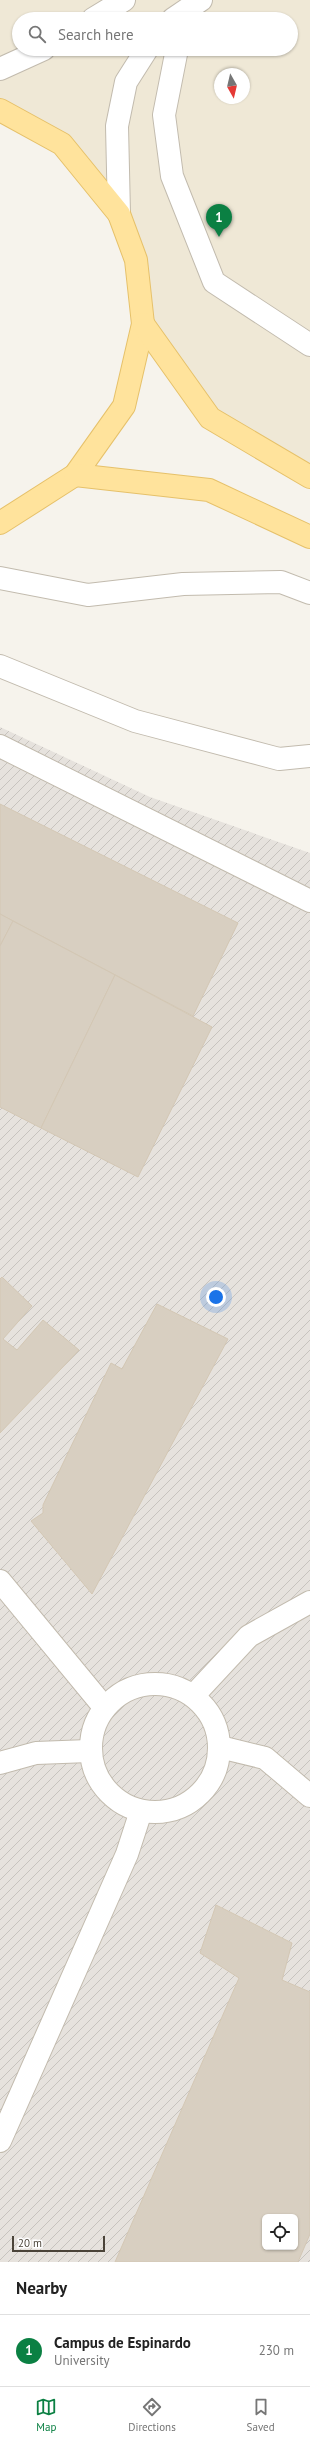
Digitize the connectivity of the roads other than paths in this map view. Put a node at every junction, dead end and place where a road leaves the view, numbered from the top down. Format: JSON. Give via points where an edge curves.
{"nodes":[{"id":1,"x":124,"y":0,"type":"edge"},
{"id":2,"x":104,"y":12,"type":"edge"},
{"id":3,"x":29,"y":56,"type":"edge"},
{"id":4,"x":143,"y":56,"type":"edge"},
{"id":5,"x":176,"y":56,"type":"edge"},
{"id":6,"x":0,"y":69,"type":"edge"},
{"id":7,"x":0,"y":110,"type":"edge"},
{"id":8,"x":119,"y":214,"type":"junction"},
{"id":9,"x":143,"y":324,"type":"junction"},
{"id":10,"x":310,"y":345,"type":"edge"},
{"id":11,"x":75,"y":475,"type":"junction"},
{"id":12,"x":310,"y":478,"type":"edge"},
{"id":13,"x":0,"y":523,"type":"edge"},
{"id":14,"x":310,"y":536,"type":"edge"},
{"id":15,"x":0,"y":578,"type":"edge"},
{"id":16,"x":310,"y":593,"type":"edge"},
{"id":17,"x":0,"y":666,"type":"edge"},
{"id":18,"x":0,"y":746,"type":"edge"},
{"id":19,"x":310,"y":756,"type":"edge"},
{"id":20,"x":310,"y":901,"type":"edge"},
{"id":21,"x":0,"y":1581,"type":"edge"},
{"id":22,"x":310,"y":1602,"type":"edge"},
{"id":23,"x":194,"y":1695,"type":"junction"},
{"id":24,"x":104,"y":1707,"type":"junction"},
{"id":25,"x":220,"y":1747,"type":"junction"},
{"id":26,"x":89,"y":1751,"type":"junction"},
{"id":27,"x":0,"y":1763,"type":"edge"},
{"id":28,"x":310,"y":1796,"type":"edge"},
{"id":29,"x":141,"y":1811,"type":"junction"},
{"id":30,"x":0,"y":2141,"type":"edge"}],
"edges":[{"from":1,"to":2,"type":"street"},
{"from":3,"to":6,"type":"street"},
{"from":4,"to":8,"type":"street","via":[[126,82],[117,126]]},
{"from":5,"to":10,"type":"street","via":[[164,115],[172,176],[214,282]]},
{"from":7,"to":8,"type":"main road","via":[[62,144]]},
{"from":8,"to":9,"type":"main road","via":[[136,260]]},
{"from":9,"to":11,"type":"main road","via":[[124,406]]},
{"from":9,"to":12,"type":"main road","via":[[210,418]]},
{"from":11,"to":13,"type":"main road"},
{"from":11,"to":14,"type":"main road","via":[[209,490]]},
{"from":15,"to":16,"type":"street","via":[[88,595],[183,584],[281,582]]},
{"from":17,"to":19,"type":"street","via":[[135,721],[279,759]]},
{"from":18,"to":20,"type":"street"},
{"from":21,"to":24,"type":"street"},
{"from":22,"to":23,"type":"street","via":[[249,1636]]},
{"from":23,"to":24,"type":"street","via":[[168,1684],[143,1684],[119,1693]]},
{"from":23,"to":25,"type":"street","via":[[210,1712],[217,1728]]},
{"from":24,"to":26,"type":"street","via":[[91,1734]]},
{"from":25,"to":28,"type":"street","via":[[265,1758]]},
{"from":25,"to":29,"type":"street","via":[[219,1761],[209,1784],[190,1802],[167,1811]]},
{"from":26,"to":27,"type":"street","via":[[36,1753]]},
{"from":26,"to":29,"type":"street","via":[[100,1783],[116,1801]]},
{"from":29,"to":30,"type":"street","via":[[128,1854]]}]}
